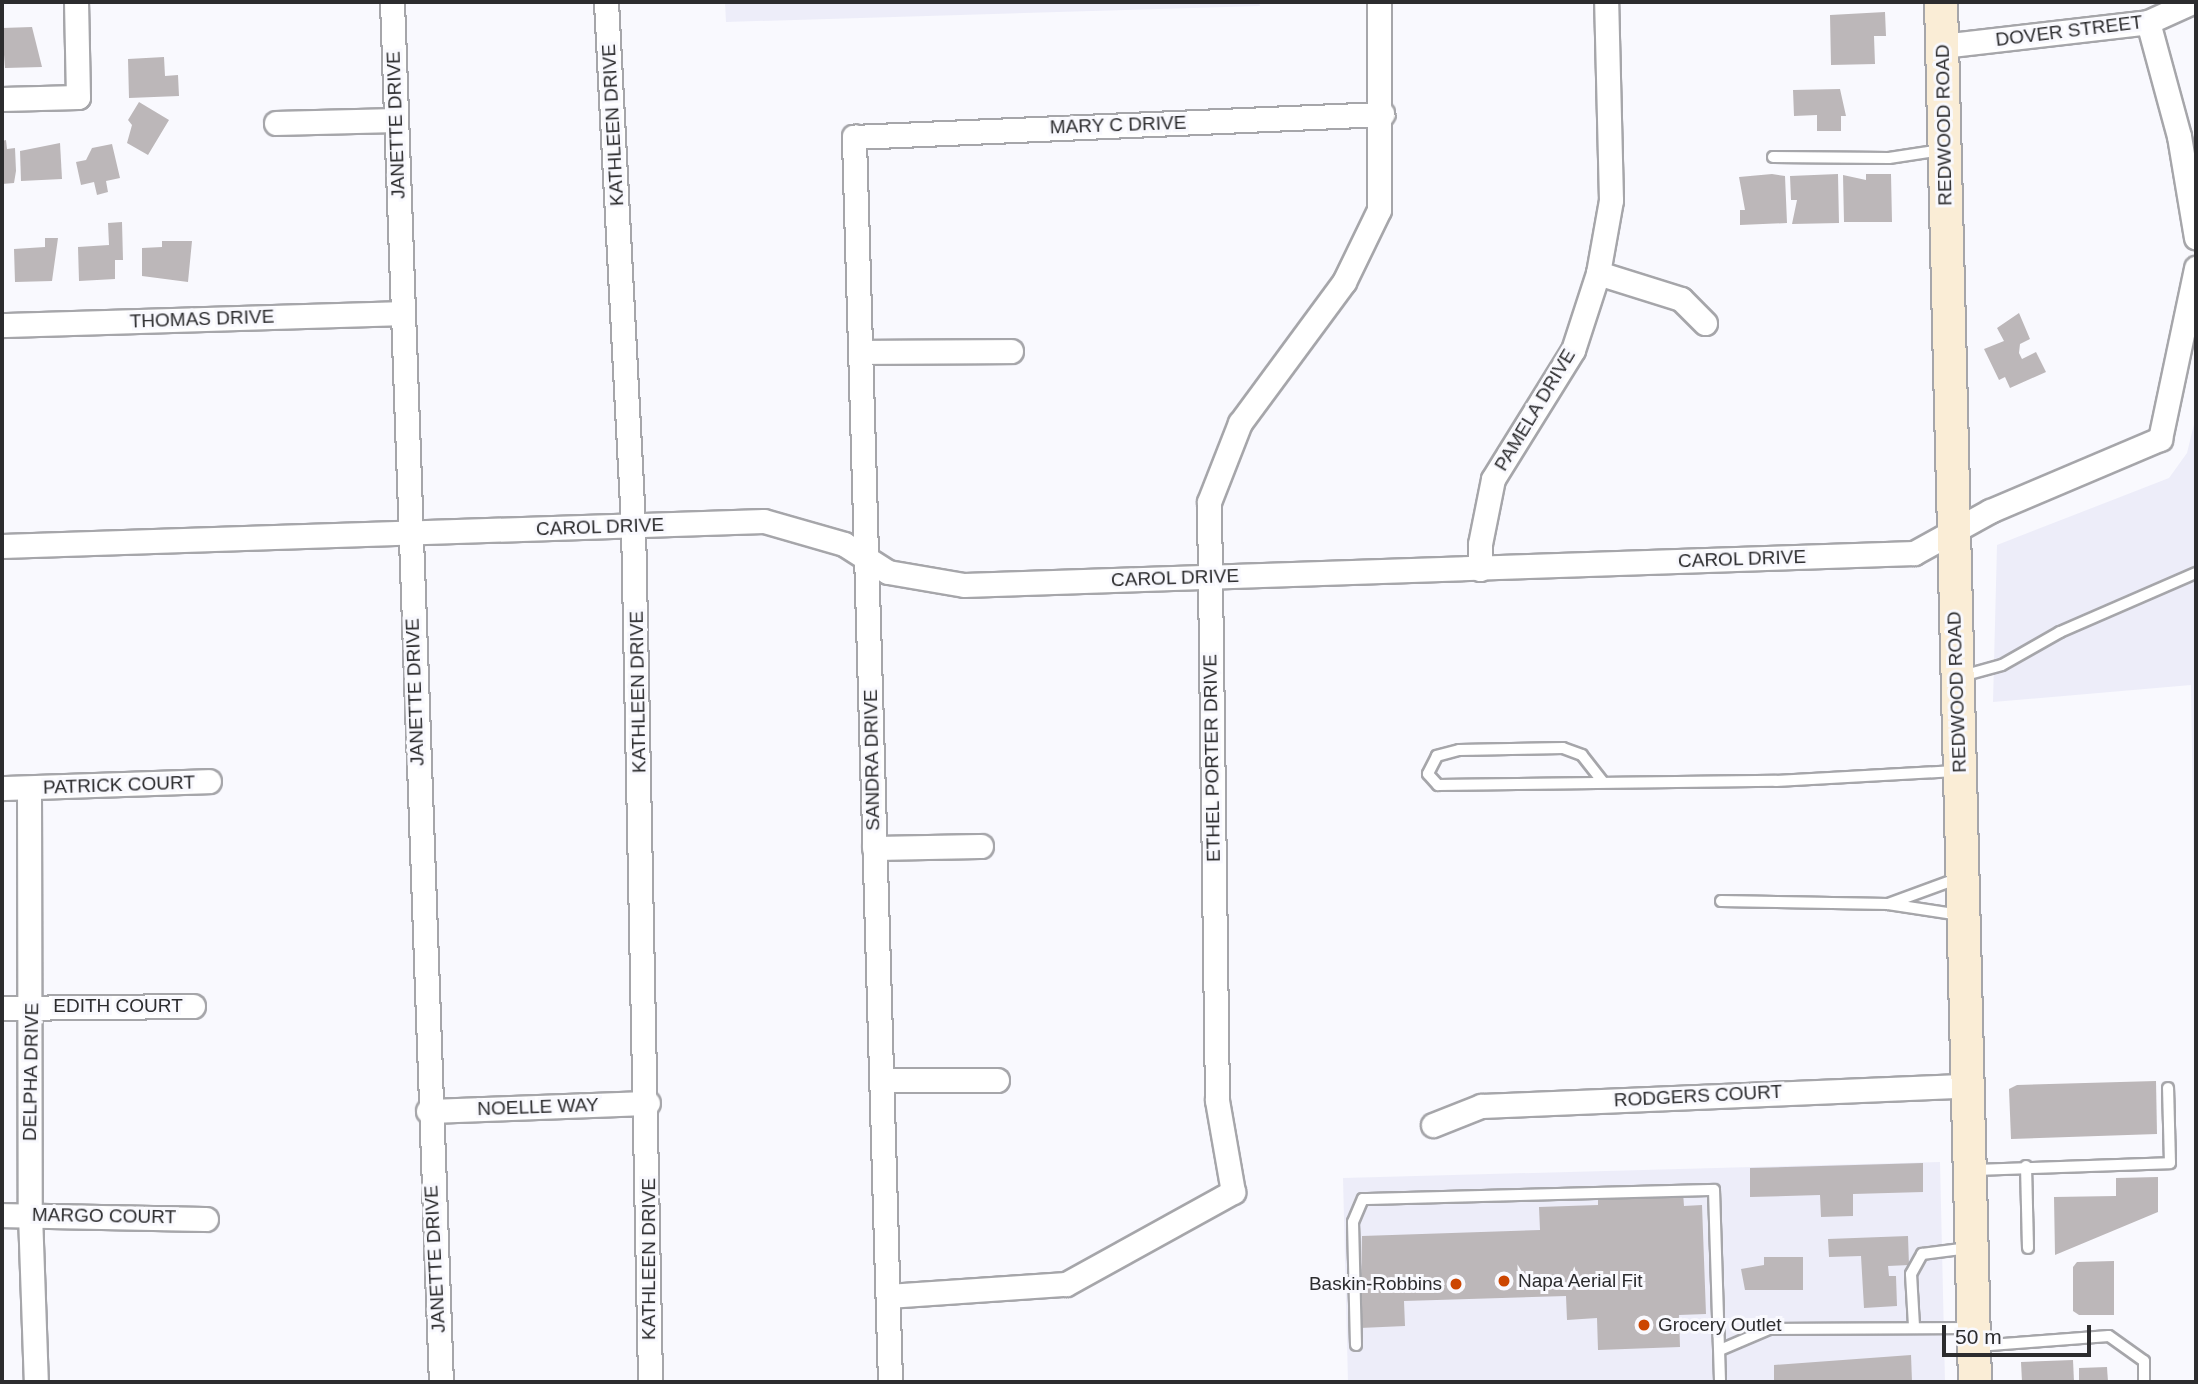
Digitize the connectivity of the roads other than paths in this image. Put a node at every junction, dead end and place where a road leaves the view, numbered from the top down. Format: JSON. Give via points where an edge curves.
{"nodes":[{"id":1,"x":76,"y":2,"type":"edge"},
{"id":2,"x":392,"y":2,"type":"edge"},
{"id":3,"x":606,"y":2,"type":"edge"},
{"id":4,"x":1379,"y":2,"type":"edge"},
{"id":5,"x":1606,"y":2,"type":"edge"},
{"id":6,"x":1941,"y":2,"type":"edge"},
{"id":7,"x":2192,"y":2,"type":"edge"},
{"id":8,"x":2148,"y":22,"type":"junction"},
{"id":9,"x":1942,"y":46,"type":"junction"},
{"id":10,"x":2,"y":99,"type":"edge"},
{"id":11,"x":1382,"y":114,"type":"junction"},
{"id":12,"x":396,"y":120,"type":"junction"},
{"id":13,"x":276,"y":123,"type":"dead end"},
{"id":14,"x":854,"y":137,"type":"joint"},
{"id":15,"x":1944,"y":150,"type":"junction"},
{"id":16,"x":1773,"y":158,"type":"dead end"},
{"id":17,"x":2196,"y":239,"type":"edge"},
{"id":18,"x":2196,"y":268,"type":"edge"},
{"id":19,"x":1598,"y":273,"type":"junction"},
{"id":20,"x":402,"y":313,"type":"junction"},
{"id":21,"x":1705,"y":323,"type":"dead end"},
{"id":22,"x":2,"y":325,"type":"edge"},
{"id":23,"x":1011,"y":351,"type":"dead end"},
{"id":24,"x":863,"y":352,"type":"junction"},
{"id":25,"x":634,"y":525,"type":"junction"},
{"id":26,"x":1954,"y":528,"type":"junction"},
{"id":27,"x":410,"y":536,"type":"junction"},
{"id":28,"x":2,"y":546,"type":"edge"},
{"id":29,"x":867,"y":559,"type":"junction"},
{"id":30,"x":1480,"y":569,"type":"junction"},
{"id":31,"x":2196,"y":573,"type":"edge"},
{"id":32,"x":1209,"y":577,"type":"junction"},
{"id":33,"x":1956,"y":677,"type":"junction"},
{"id":34,"x":1959,"y":771,"type":"junction"},
{"id":35,"x":209,"y":781,"type":"dead end"},
{"id":36,"x":1603,"y":782,"type":"junction"},
{"id":37,"x":2,"y":788,"type":"edge"},
{"id":38,"x":29,"y":788,"type":"junction"},
{"id":39,"x":981,"y":846,"type":"dead end"},
{"id":40,"x":874,"y":848,"type":"junction"},
{"id":41,"x":1962,"y":877,"type":"junction"},
{"id":42,"x":1721,"y":901,"type":"dead end"},
{"id":43,"x":1888,"y":904,"type":"junction"},
{"id":44,"x":1963,"y":916,"type":"junction"},
{"id":45,"x":193,"y":1006,"type":"dead end"},
{"id":46,"x":2,"y":1007,"type":"edge"},
{"id":47,"x":32,"y":1007,"type":"junction"},
{"id":48,"x":881,"y":1080,"type":"junction"},
{"id":49,"x":997,"y":1080,"type":"dead end"},
{"id":50,"x":1968,"y":1086,"type":"junction"},
{"id":51,"x":2168,"y":1088,"type":"dead end"},
{"id":52,"x":648,"y":1103,"type":"junction"},
{"id":53,"x":428,"y":1111,"type":"junction"},
{"id":54,"x":1433,"y":1125,"type":"dead end"},
{"id":55,"x":2026,"y":1166,"type":"junction"},
{"id":56,"x":1970,"y":1170,"type":"junction"},
{"id":57,"x":30,"y":1214,"type":"junction"},
{"id":58,"x":2,"y":1215,"type":"edge"},
{"id":59,"x":206,"y":1219,"type":"dead end"},
{"id":60,"x":1971,"y":1248,"type":"junction"},
{"id":61,"x":2028,"y":1248,"type":"dead end"},
{"id":62,"x":888,"y":1296,"type":"junction"},
{"id":63,"x":1913,"y":1326,"type":"junction"},
{"id":64,"x":1972,"y":1337,"type":"junction"},
{"id":65,"x":1356,"y":1345,"type":"dead end"},
{"id":66,"x":1720,"y":1350,"type":"junction"},
{"id":67,"x":36,"y":1382,"type":"edge"},
{"id":68,"x":441,"y":1382,"type":"edge"},
{"id":69,"x":650,"y":1382,"type":"edge"},
{"id":70,"x":890,"y":1382,"type":"edge"},
{"id":71,"x":1720,"y":1382,"type":"edge"},
{"id":72,"x":1975,"y":1382,"type":"edge"},
{"id":73,"x":2144,"y":1382,"type":"edge"}],
"edges":[{"from":1,"to":10,"type":"street","via":[[78,97]]},
{"from":2,"to":12,"type":"street","name":"JANETTE DRIVE"},
{"from":3,"to":25,"type":"street","name":"KATHLEEN DRIVE"},
{"from":4,"to":11,"type":"street","name":"ETHEL PORTER DRIVE"},
{"from":5,"to":19,"type":"street","name":"PAMELA DRIVE","via":[[1611,200]]},
{"from":6,"to":9,"type":"main road","name":"REDWOOD ROAD"},
{"from":7,"to":8,"type":"street","name":"DOVER STREET"},
{"from":8,"to":9,"type":"street","name":"DOVER STREET"},
{"from":8,"to":17,"type":"street","via":[[2179,136]]},
{"from":9,"to":15,"type":"main road","name":"REDWOOD ROAD"},
{"from":11,"to":14,"type":"street","name":"MARY C DRIVE"},
{"from":11,"to":32,"type":"street","name":"ETHEL PORTER DRIVE","via":[[1379,210],[1344,282],[1240,423],[1209,502]]},
{"from":12,"to":13,"type":"street"},
{"from":12,"to":20,"type":"street","name":"JANETTE DRIVE"},
{"from":14,"to":24,"type":"street","name":"SANDRA DRIVE"},
{"from":15,"to":16,"type":"lane","via":[[1889,158]]},
{"from":15,"to":26,"type":"main road","name":"REDWOOD ROAD"},
{"from":18,"to":26,"type":"street","name":"CAROL DRIVE","via":[[2160,439]]},
{"from":19,"to":21,"type":"street","via":[[1681,299]]},
{"from":19,"to":30,"type":"street","name":"PAMELA DRIVE","via":[[1573,351],[1493,479],[1480,544]]},
{"from":20,"to":22,"type":"street","name":"THOMAS DRIVE"},
{"from":20,"to":27,"type":"street","name":"JANETTE DRIVE"},
{"from":23,"to":24,"type":"street"},
{"from":24,"to":29,"type":"street","name":"SANDRA DRIVE"},
{"from":25,"to":27,"type":"street","name":"CAROL DRIVE"},
{"from":25,"to":29,"type":"street","name":"CAROL DRIVE","via":[[764,521],[844,544]]},
{"from":25,"to":52,"type":"street","name":"KATHLEEN DRIVE"},
{"from":26,"to":30,"type":"street","name":"CAROL DRIVE","via":[[1914,553]]},
{"from":26,"to":33,"type":"main road","name":"REDWOOD ROAD"},
{"from":27,"to":28,"type":"street","name":"CAROL DRIVE"},
{"from":27,"to":53,"type":"street","name":"JANETTE DRIVE"},
{"from":29,"to":32,"type":"street","name":"CAROL DRIVE","via":[[888,572],[964,585]]},
{"from":29,"to":40,"type":"street","name":"SANDRA DRIVE"},
{"from":30,"to":32,"type":"street","name":"CAROL DRIVE"},
{"from":31,"to":33,"type":"lane","via":[[2060,632],[2002,665]]},
{"from":32,"to":62,"type":"street","name":"ETHEL PORTER DRIVE","via":[[1217,1100],[1233,1192],[1066,1284]]},
{"from":33,"to":34,"type":"main road","name":"REDWOOD ROAD"},
{"from":34,"to":36,"type":"lane","via":[[1776,781]]},
{"from":34,"to":41,"type":"main road","name":"REDWOOD ROAD"},
{"from":35,"to":38,"type":"street","name":"PATRICK COURT"},
{"from":36,"to":36,"type":"lane","via":[[1582,755],[1563,748],[1459,750],[1437,756],[1428,774],[1438,785]]},
{"from":37,"to":38,"type":"street"},
{"from":38,"to":47,"type":"street","name":"DELPHA DRIVE"},
{"from":39,"to":40,"type":"street"},
{"from":40,"to":48,"type":"street","name":"SANDRA DRIVE"},
{"from":41,"to":43,"type":"lane"},
{"from":41,"to":44,"type":"main road","name":"REDWOOD ROAD"},
{"from":42,"to":43,"type":"lane"},
{"from":43,"to":44,"type":"lane"},
{"from":44,"to":50,"type":"main road","name":"REDWOOD ROAD"},
{"from":45,"to":47,"type":"street","name":"EDITH COURT"},
{"from":46,"to":47,"type":"street","name":"EDITH COURT"},
{"from":47,"to":57,"type":"street","name":"DELPHA DRIVE"},
{"from":48,"to":49,"type":"street"},
{"from":48,"to":62,"type":"street","name":"SANDRA DRIVE"},
{"from":50,"to":54,"type":"street","name":"RODGERS COURT","via":[[1481,1106]]},
{"from":50,"to":56,"type":"main road","name":"REDWOOD ROAD"},
{"from":51,"to":55,"type":"lane","via":[[2169,1163]]},
{"from":52,"to":53,"type":"street","name":"NOELLE WAY"},
{"from":52,"to":69,"type":"street","name":"KATHLEEN DRIVE"},
{"from":53,"to":68,"type":"street","name":"JANETTE DRIVE"},
{"from":55,"to":56,"type":"lane"},
{"from":55,"to":61,"type":"lane"},
{"from":56,"to":60,"type":"main road","name":"REDWOOD ROAD"},
{"from":57,"to":58,"type":"street","name":"MARGO COURT"},
{"from":57,"to":59,"type":"street","name":"MARGO COURT"},
{"from":57,"to":67,"type":"street","name":"DELPHA DRIVE"},
{"from":60,"to":63,"type":"lane","via":[[1922,1254],[1911,1274]]},
{"from":60,"to":64,"type":"main road","name":"REDWOOD ROAD"},
{"from":62,"to":70,"type":"street","name":"SANDRA DRIVE"},
{"from":63,"to":64,"type":"lane"},
{"from":63,"to":66,"type":"lane","via":[[1769,1329]]},
{"from":64,"to":72,"type":"main road","name":"REDWOOD ROAD"},
{"from":64,"to":73,"type":"lane","via":[[2109,1336],[2144,1361]]},
{"from":65,"to":66,"type":"lane","via":[[1353,1222],[1363,1199],[1714,1190]]},
{"from":66,"to":71,"type":"lane"}]}
